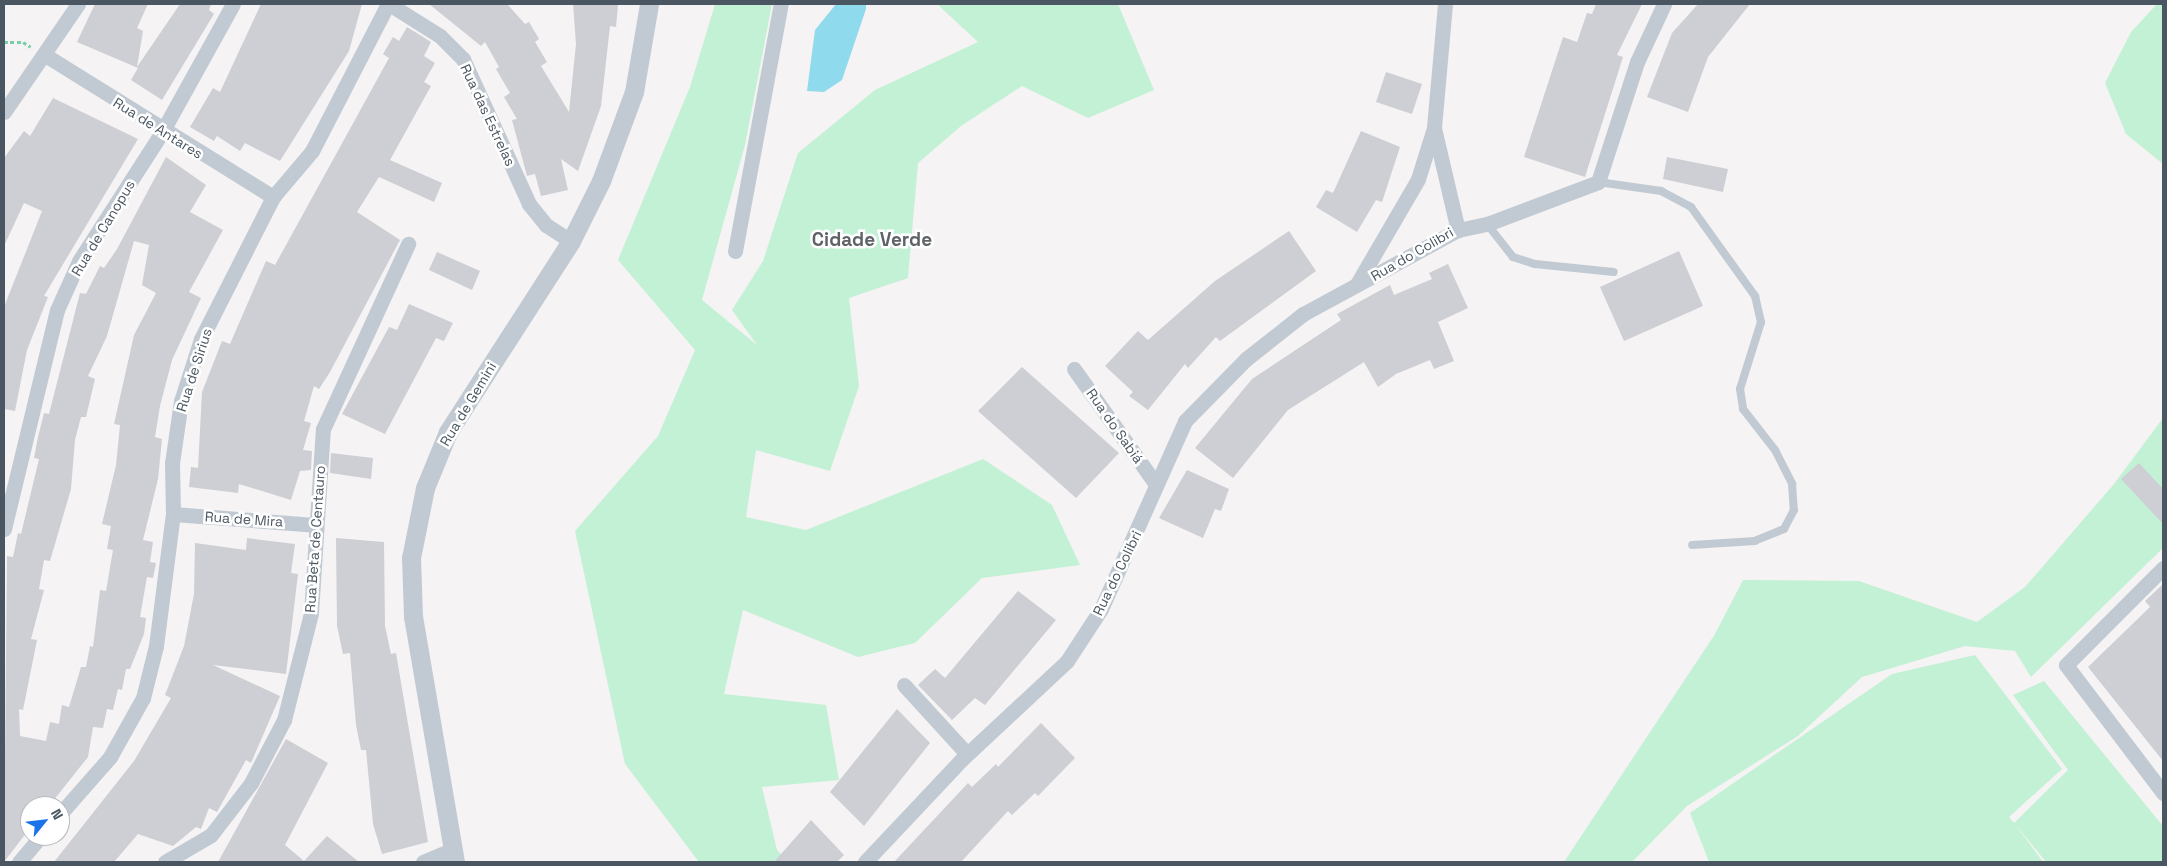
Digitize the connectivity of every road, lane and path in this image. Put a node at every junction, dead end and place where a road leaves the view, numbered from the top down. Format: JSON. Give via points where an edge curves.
{"nodes":[{"id":1,"x":78,"y":4,"type":"edge"},
{"id":2,"x":233,"y":4,"type":"edge"},
{"id":3,"x":388,"y":4,"type":"edge"},
{"id":4,"x":649,"y":4,"type":"edge"},
{"id":5,"x":781,"y":4,"type":"edge"},
{"id":6,"x":1444,"y":4,"type":"edge"},
{"id":7,"x":1664,"y":4,"type":"edge"},
{"id":8,"x":4,"y":42,"type":"edge"},
{"id":9,"x":45,"y":55,"type":"junction"},
{"id":10,"x":4,"y":112,"type":"edge"},
{"id":11,"x":1434,"y":128,"type":"junction"},
{"id":12,"x":162,"y":132,"type":"junction"},
{"id":13,"x":1598,"y":182,"type":"junction"},
{"id":14,"x":273,"y":197,"type":"junction"},
{"id":15,"x":1488,"y":224,"type":"junction"},
{"id":16,"x":1458,"y":230,"type":"junction"},
{"id":17,"x":571,"y":241,"type":"junction"},
{"id":18,"x":408,"y":244,"type":"dead end"},
{"id":19,"x":735,"y":251,"type":"dead end"},
{"id":20,"x":1614,"y":272,"type":"dead end"},
{"id":21,"x":1356,"y":285,"type":"junction"},
{"id":22,"x":1074,"y":369,"type":"dead end"},
{"id":23,"x":1155,"y":482,"type":"junction"},
{"id":24,"x":173,"y":514,"type":"junction"},
{"id":25,"x":314,"y":525,"type":"junction"},
{"id":26,"x":4,"y":529,"type":"edge"},
{"id":27,"x":1692,"y":545,"type":"dead end"},
{"id":28,"x":2163,"y":568,"type":"edge"},
{"id":29,"x":904,"y":685,"type":"dead end"},
{"id":30,"x":967,"y":754,"type":"junction"},
{"id":31,"x":2163,"y":793,"type":"edge"},
{"id":32,"x":70,"y":803,"type":"edge"},
{"id":33,"x":33,"y":846,"type":"edge"},
{"id":34,"x":454,"y":856,"type":"edge"},
{"id":35,"x":19,"y":862,"type":"edge"},
{"id":36,"x":165,"y":862,"type":"edge"},
{"id":37,"x":423,"y":862,"type":"edge"},
{"id":38,"x":865,"y":862,"type":"edge"}],
"edges":[{"from":1,"to":9,"type":"street"},
{"from":2,"to":12,"type":"street","name":"Rua de Canopus"},
{"from":3,"to":14,"type":"street","name":"Rua de Sirius","via":[[312,151]]},
{"from":3,"to":17,"type":"street","name":"Rua das Estrelas","via":[[440,36],[463,59],[529,204],[546,225]]},
{"from":4,"to":17,"type":"street","name":"Rua de Gemini","via":[[634,92],[601,181]]},
{"from":5,"to":19,"type":"street"},
{"from":6,"to":11,"type":"street","name":"Rua do Colibri"},
{"from":7,"to":13,"type":"street","via":[[1637,62]]},
{"from":8,"to":9,"type":"path","via":[[23,42]]},
{"from":9,"to":10,"type":"street"},
{"from":9,"to":12,"type":"street","name":"Rua de Antares"},
{"from":11,"to":16,"type":"street","name":"Rua do Colibri"},
{"from":11,"to":21,"type":"street","name":"Rua do Colibri","via":[[1418,179]]},
{"from":12,"to":14,"type":"street","name":"Rua de Antares"},
{"from":12,"to":26,"type":"street","name":"Rua de Canopus","via":[[80,261],[57,310]]},
{"from":13,"to":15,"type":"street"},
{"from":13,"to":27,"type":"lane","via":[[1660,192],[1691,207],[1755,296],[1761,322],[1740,389],[1743,408],[1775,450],[1792,484],[1794,510],[1784,529],[1755,541]]},
{"from":14,"to":24,"type":"street","name":"Rua de Sirius","via":[[201,339],[181,401],[172,462]]},
{"from":15,"to":16,"type":"street"},
{"from":15,"to":20,"type":"lane","via":[[1513,257],[1535,264]]},
{"from":16,"to":21,"type":"street","name":"Rua do Colibri"},
{"from":17,"to":34,"type":"street","name":"Rua de Gemini","via":[[448,432],[425,488],[411,558],[413,617]]},
{"from":18,"to":25,"type":"street","name":"Rua Beta de Centauro","via":[[323,429]]},
{"from":21,"to":23,"type":"street","name":"Rua do Colibri","via":[[1303,314],[1246,359],[1185,421]]},
{"from":22,"to":23,"type":"street","name":"Rua do Sabiá"},
{"from":23,"to":30,"type":"street","name":"Rua do Colibri","via":[[1101,609],[1067,661]]},
{"from":24,"to":25,"type":"street","name":"Rua de Mira"},
{"from":24,"to":32,"type":"street","name":"Rua de Sirius","via":[[156,646],[143,698],[110,757]]},
{"from":25,"to":36,"type":"street","name":"Rua Beta de Centauro","via":[[310,614],[284,720],[251,783],[210,836]]},
{"from":28,"to":31,"type":"street","via":[[2066,665]]},
{"from":29,"to":30,"type":"street"},
{"from":30,"to":38,"type":"street","name":"Rua do Colibri"},
{"from":33,"to":35,"type":"street"},
{"from":34,"to":37,"type":"street"}]}
